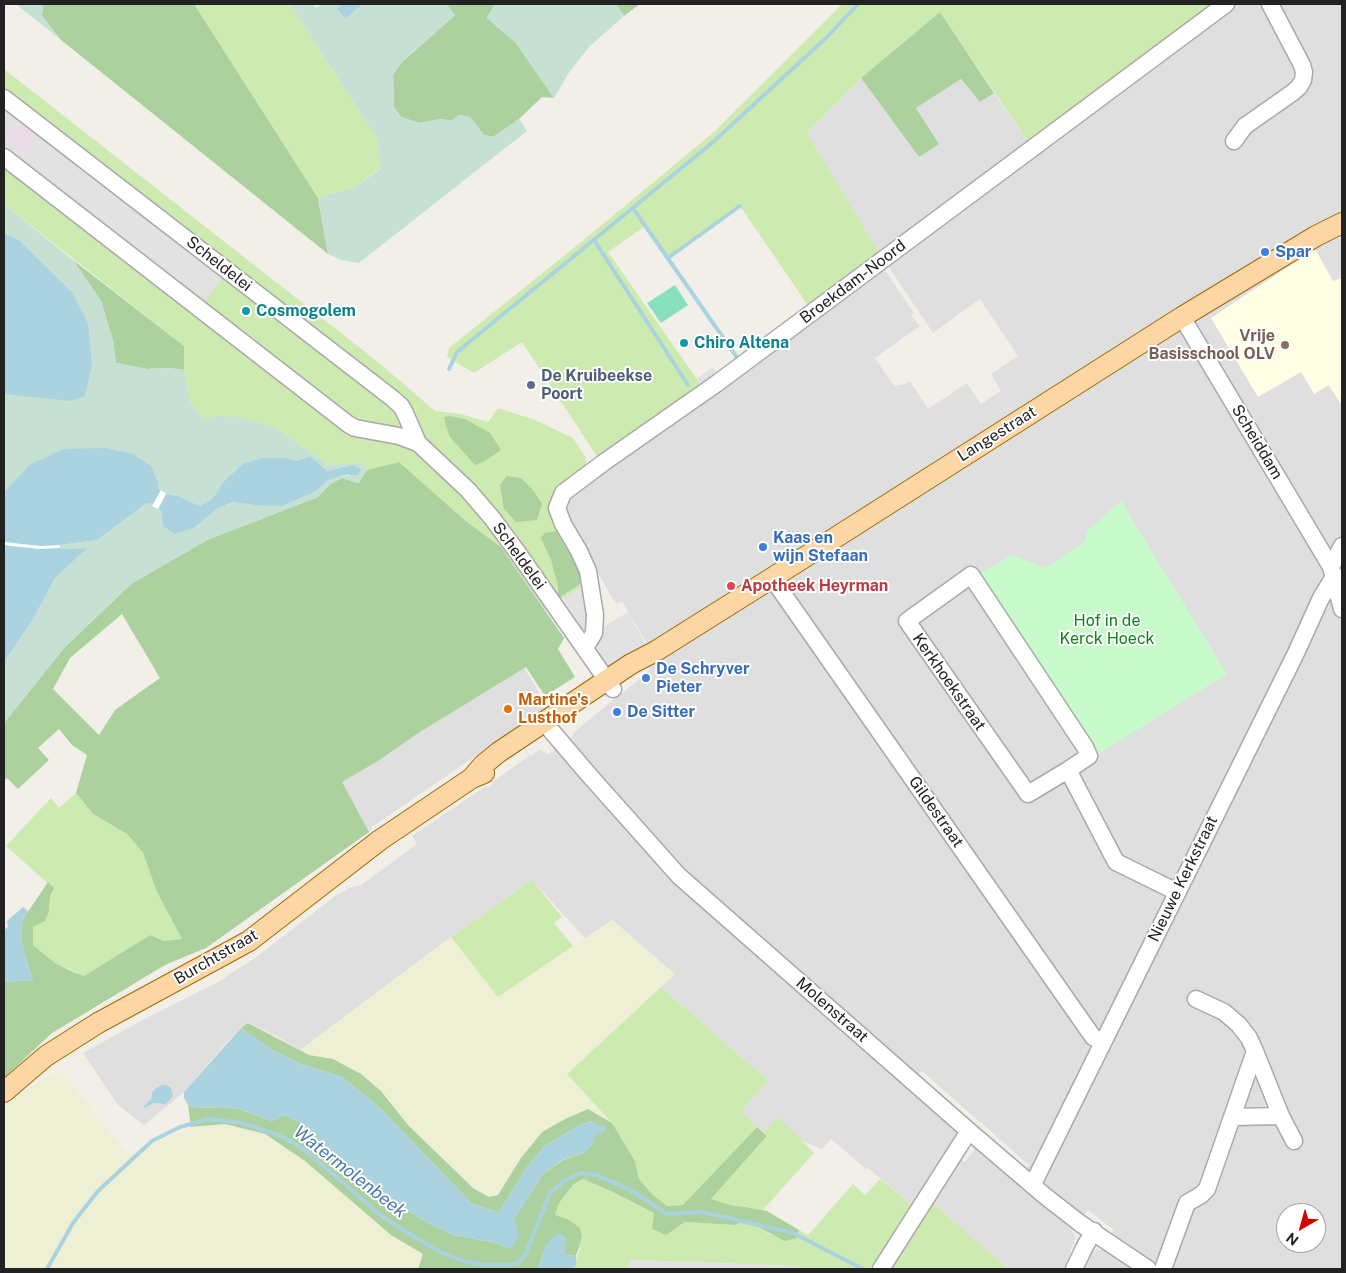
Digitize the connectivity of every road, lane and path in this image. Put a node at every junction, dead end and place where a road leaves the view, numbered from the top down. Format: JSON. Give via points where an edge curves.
{"nodes":[{"id":1,"x":1226,"y":4,"type":"edge"},
{"id":2,"x":1270,"y":4,"type":"edge"},
{"id":3,"x":4,"y":98,"type":"edge"},
{"id":4,"x":1234,"y":141,"type":"dead end"},
{"id":5,"x":4,"y":157,"type":"edge"},
{"id":6,"x":1342,"y":223,"type":"edge"},
{"id":7,"x":1182,"y":317,"type":"junction"},
{"id":8,"x":418,"y":443,"type":"junction"},
{"id":9,"x":1342,"y":546,"type":"edge"},
{"id":10,"x":1333,"y":571,"type":"junction"},
{"id":11,"x":772,"y":578,"type":"junction"},
{"id":12,"x":1342,"y":609,"type":"edge"},
{"id":13,"x":585,"y":648,"type":"junction"},
{"id":14,"x":610,"y":685,"type":"junction"},
{"id":15,"x":547,"y":726,"type":"junction"},
{"id":16,"x":1068,"y":770,"type":"junction"},
{"id":17,"x":1177,"y":892,"type":"junction"},
{"id":18,"x":1196,"y":998,"type":"dead end"},
{"id":19,"x":1102,"y":1042,"type":"junction"},
{"id":20,"x":1254,"y":1051,"type":"junction"},
{"id":21,"x":4,"y":1092,"type":"edge"},
{"id":22,"x":1281,"y":1116,"type":"junction"},
{"id":23,"x":1232,"y":1117,"type":"junction"},
{"id":24,"x":969,"y":1131,"type":"junction"},
{"id":25,"x":1294,"y":1141,"type":"dead end"},
{"id":26,"x":1033,"y":1184,"type":"junction"},
{"id":27,"x":1094,"y":1231,"type":"junction"},
{"id":28,"x":881,"y":1269,"type":"edge"},
{"id":29,"x":1074,"y":1269,"type":"edge"},
{"id":30,"x":1148,"y":1269,"type":"edge"},
{"id":31,"x":1163,"y":1269,"type":"edge"}],
"edges":[{"from":1,"to":13,"type":"street","name":"Broekdam-Noord","via":[[716,384],[563,493],[557,508],[588,572],[595,615],[594,633]]},
{"from":2,"to":4,"type":"street","via":[[1302,65],[1303,80],[1292,93],[1245,126]]},
{"from":3,"to":8,"type":"street","name":"Scheldelei","via":[[392,398],[401,406]]},
{"from":5,"to":8,"type":"street","name":"Scheldelei","via":[[348,424]]},
{"from":6,"to":7,"type":"main road","name":"Langestraat"},
{"from":7,"to":10,"type":"street","name":"Scheiddam"},
{"from":7,"to":11,"type":"main road","name":"Langestraat"},
{"from":8,"to":13,"type":"street","name":"Scheldelei","via":[[468,490],[492,518]]},
{"from":9,"to":10,"type":"street","name":"Nieuwe Kerkstraat"},
{"from":10,"to":12,"type":"street","name":"Scheiddam"},
{"from":10,"to":17,"type":"street","name":"Nieuwe Kerkstraat"},
{"from":11,"to":14,"type":"main road","name":"Langestraat","via":[[656,651]]},
{"from":11,"to":19,"type":"street","name":"Gildestraat","via":[[1093,1037]]},
{"from":13,"to":14,"type":"street","name":"Scheldelei"},
{"from":14,"to":15,"type":"main road","name":"Langestraat"},
{"from":15,"to":21,"type":"main road","name":"Burchtstraat","via":[[499,752],[472,778],[380,840],[249,941],[98,1023],[46,1056]]},
{"from":15,"to":24,"type":"street","name":"Molenstraat","via":[[679,876]]},
{"from":16,"to":16,"type":"street","name":"Kerkhoekstraat","via":[[1028,794],[907,620],[971,575],[1085,747],[1089,756]]},
{"from":16,"to":17,"type":"street","via":[[1116,862]]},
{"from":17,"to":19,"type":"street","name":"Nieuwe Kerkstraat"},
{"from":18,"to":20,"type":"street","via":[[1224,1012],[1239,1024]]},
{"from":19,"to":26,"type":"street","name":"Nieuwe Kerkstraat"},
{"from":20,"to":22,"type":"street"},
{"from":20,"to":23,"type":"street"},
{"from":22,"to":23,"type":"street"},
{"from":22,"to":25,"type":"street"},
{"from":23,"to":31,"type":"street","via":[[1207,1189],[1187,1203]]},
{"from":24,"to":26,"type":"street","name":"Molenstraat"},
{"from":24,"to":28,"type":"street"},
{"from":26,"to":27,"type":"street","name":"Molenstraat"},
{"from":27,"to":29,"type":"street"},
{"from":27,"to":30,"type":"street","name":"Molenstraat"}]}
